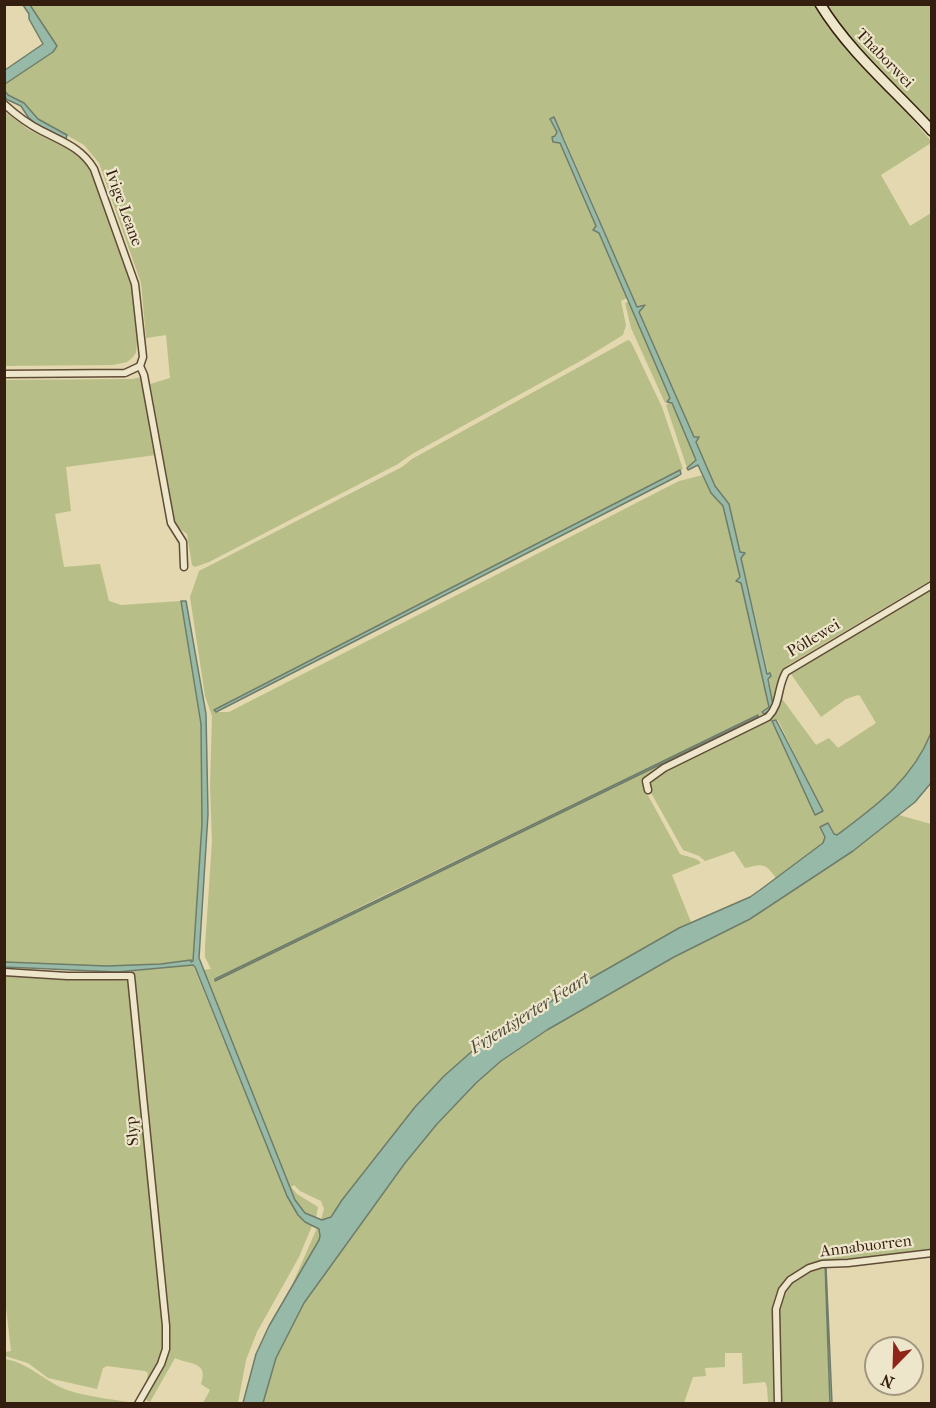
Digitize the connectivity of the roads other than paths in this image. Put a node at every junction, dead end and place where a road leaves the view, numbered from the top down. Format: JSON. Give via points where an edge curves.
{"nodes":[{"id":1,"x":820,"y":4,"type":"edge"},
{"id":2,"x":4,"y":104,"type":"edge"},
{"id":3,"x":932,"y":131,"type":"edge"},
{"id":4,"x":140,"y":366,"type":"junction"},
{"id":5,"x":4,"y":374,"type":"edge"},
{"id":6,"x":184,"y":567,"type":"dead end"},
{"id":7,"x":932,"y":585,"type":"edge"},
{"id":8,"x":648,"y":790,"type":"dead end"},
{"id":9,"x":4,"y":972,"type":"edge"},
{"id":10,"x":932,"y":1253,"type":"edge"},
{"id":11,"x":138,"y":1404,"type":"edge"},
{"id":12,"x":778,"y":1404,"type":"edge"}],
"edges":[{"from":1,"to":3,"type":"street","name":"Thaborwei","via":[[852,48]]},
{"from":2,"to":4,"type":"street","name":"Ivige Leane","via":[[32,125],[77,149],[94,169],[137,291],[143,357]]},
{"from":4,"to":5,"type":"street","via":[[114,374]]},
{"from":4,"to":6,"type":"street","name":"Ivige Leane","via":[[171,523],[183,542]]},
{"from":7,"to":8,"type":"street","name":"Pôllewei","via":[[786,672],[777,704],[768,717],[664,768],[646,781]]},
{"from":9,"to":11,"type":"street","name":"Slyp","via":[[131,976],[166,1326],[161,1364]]},
{"from":10,"to":12,"type":"street","name":"Annabuorren","via":[[822,1264],[804,1271],[786,1285],[776,1309]]}]}
